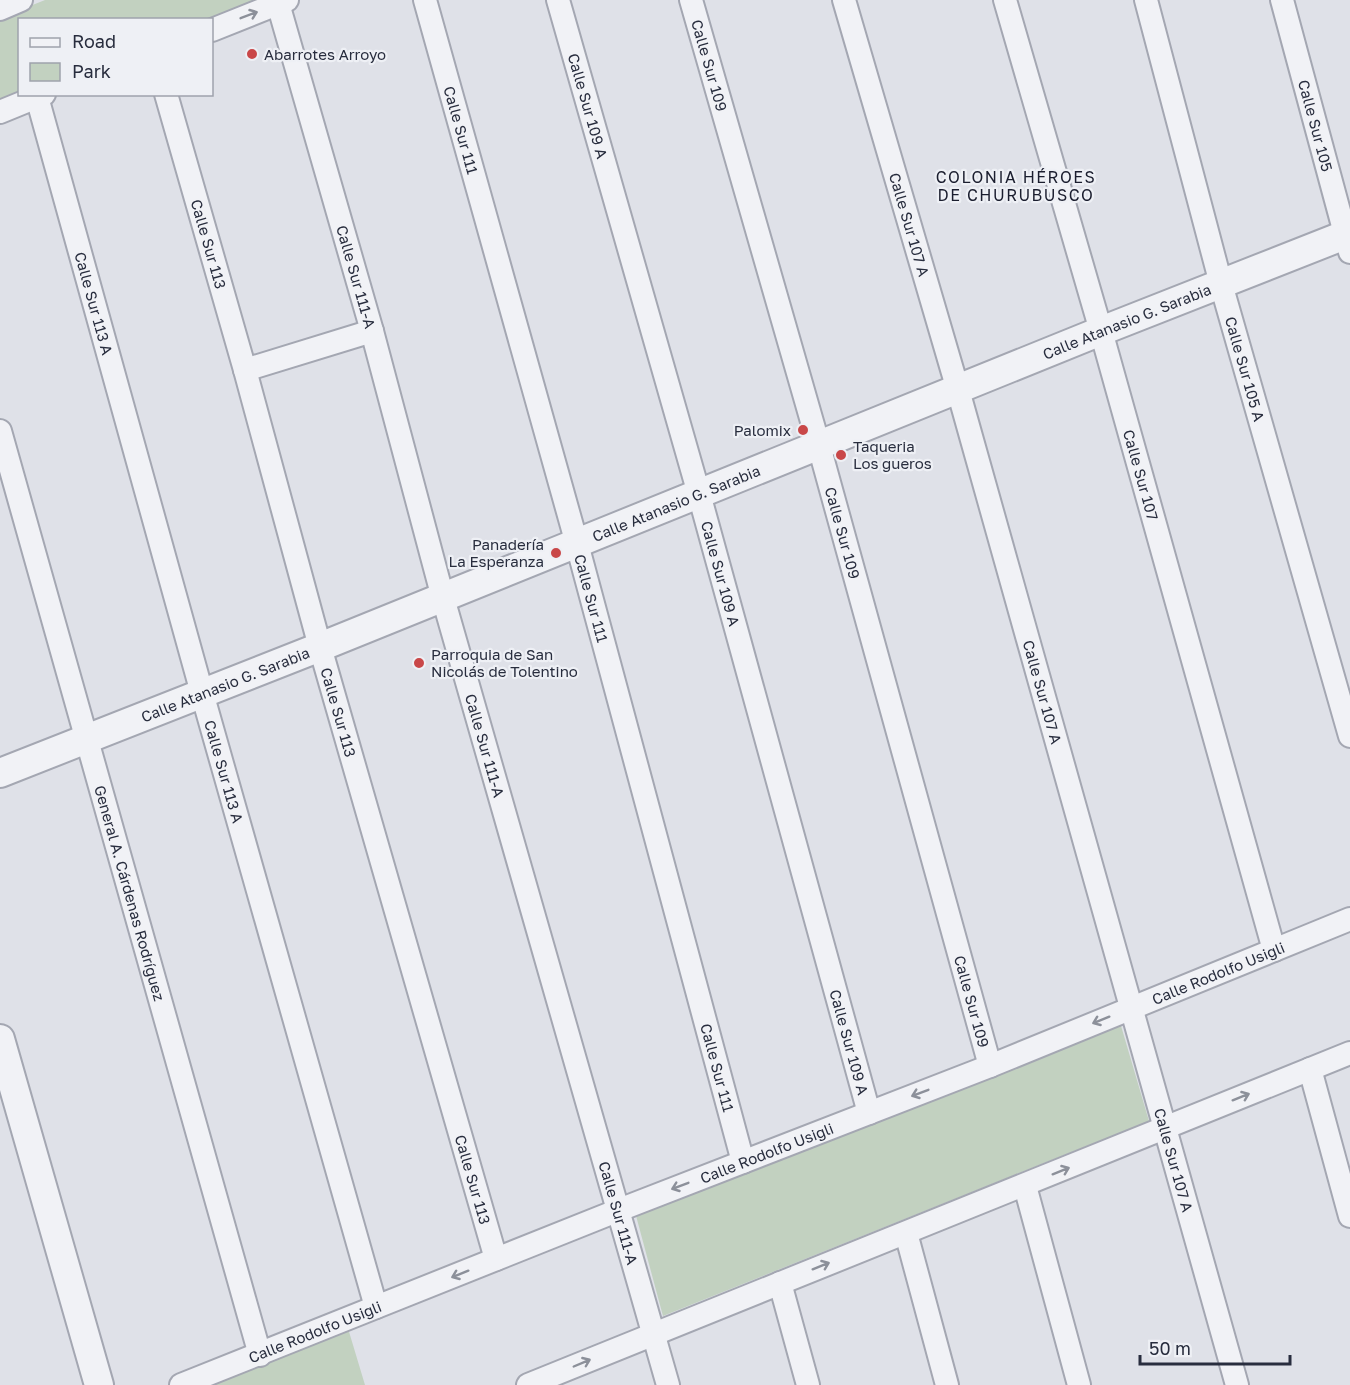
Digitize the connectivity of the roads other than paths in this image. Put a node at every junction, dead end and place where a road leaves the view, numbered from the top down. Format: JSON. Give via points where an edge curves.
{"nodes":[{"id":1,"x":424,"y":0,"type":"edge"},
{"id":2,"x":558,"y":0,"type":"edge"},
{"id":3,"x":691,"y":0,"type":"edge"},
{"id":4,"x":844,"y":0,"type":"edge"},
{"id":5,"x":1005,"y":0,"type":"edge"},
{"id":6,"x":1146,"y":0,"type":"edge"},
{"id":7,"x":1282,"y":0,"type":"edge"},
{"id":8,"x":281,"y":1,"type":"edge"},
{"id":9,"x":213,"y":30,"type":"edge"},
{"id":10,"x":40,"y":96,"type":"edge"},
{"id":11,"x":167,"y":96,"type":"edge"},
{"id":12,"x":0,"y":112,"type":"edge"},
{"id":13,"x":1348,"y":240,"type":"edge"},
{"id":14,"x":1221,"y":284,"type":"junction"},
{"id":15,"x":372,"y":331,"type":"junction"},
{"id":16,"x":1101,"y":331,"type":"junction"},
{"id":17,"x":245,"y":370,"type":"junction"},
{"id":18,"x":958,"y":390,"type":"junction"},
{"id":19,"x":0,"y":431,"type":"edge"},
{"id":20,"x":819,"y":446,"type":"junction"},
{"id":21,"x":699,"y":494,"type":"junction"},
{"id":22,"x":577,"y":544,"type":"junction"},
{"id":23,"x":443,"y":598,"type":"junction"},
{"id":24,"x":320,"y":647,"type":"junction"},
{"id":25,"x":202,"y":693,"type":"junction"},
{"id":26,"x":1350,"y":736,"type":"edge"},
{"id":27,"x":86,"y":738,"type":"junction"},
{"id":28,"x":0,"y":772,"type":"edge"},
{"id":29,"x":1350,"y":919,"type":"edge"},
{"id":30,"x":1274,"y":950,"type":"junction"},
{"id":31,"x":1132,"y":1007,"type":"junction"},
{"id":32,"x":0,"y":1039,"type":"edge"},
{"id":33,"x":1350,"y":1053,"type":"edge"},
{"id":34,"x":990,"y":1065,"type":"junction"},
{"id":35,"x":1310,"y":1069,"type":"junction"},
{"id":36,"x":869,"y":1113,"type":"junction"},
{"id":37,"x":1164,"y":1128,"type":"junction"},
{"id":38,"x":743,"y":1162,"type":"junction"},
{"id":39,"x":1025,"y":1185,"type":"junction"},
{"id":40,"x":619,"y":1210,"type":"junction"},
{"id":41,"x":1350,"y":1216,"type":"edge"},
{"id":42,"x":906,"y":1233,"type":"junction"},
{"id":43,"x":496,"y":1259,"type":"junction"},
{"id":44,"x":780,"y":1283,"type":"junction"},
{"id":45,"x":376,"y":1307,"type":"junction"},
{"id":46,"x":654,"y":1333,"type":"junction"},
{"id":47,"x":260,"y":1355,"type":"junction"},
{"id":48,"x":99,"y":1385,"type":"edge"},
{"id":49,"x":182,"y":1385,"type":"edge"},
{"id":50,"x":528,"y":1385,"type":"edge"},
{"id":51,"x":668,"y":1385,"type":"edge"},
{"id":52,"x":808,"y":1385,"type":"edge"},
{"id":53,"x":947,"y":1385,"type":"edge"},
{"id":54,"x":1079,"y":1385,"type":"edge"},
{"id":55,"x":1236,"y":1385,"type":"edge"}],
"edges":[{"from":1,"to":22,"type":"street","name":"Calle Sur 111"},
{"from":2,"to":21,"type":"street","name":"Calle Sur 109 A"},
{"from":3,"to":20,"type":"street","name":"Calle Sur 109"},
{"from":4,"to":18,"type":"street","name":"Calle Sur 107 A"},
{"from":5,"to":16,"type":"street","name":"Calle Sur 107"},
{"from":6,"to":14,"type":"street","name":"Calle Sur 105 A"},
{"from":7,"to":13,"type":"street","name":"Calle Sur 105"},
{"from":9,"to":8,"type":"street","one_way":true},
{"from":8,"to":15,"type":"street","name":"Calle Sur 111-A"},
{"from":10,"to":12,"type":"street"},
{"from":10,"to":25,"type":"street","name":"Calle Sur 113 A"},
{"from":11,"to":17,"type":"street","name":"Calle Sur 113"},
{"from":13,"to":14,"type":"street","name":"Calle Atanasio G. Sarabia"},
{"from":14,"to":16,"type":"street","name":"Calle Atanasio G. Sarabia"},
{"from":14,"to":26,"type":"street","name":"Calle Sur 105 A"},
{"from":15,"to":17,"type":"street"},
{"from":15,"to":23,"type":"street","name":"Calle Sur 111-A"},
{"from":16,"to":18,"type":"street","name":"Calle Atanasio G. Sarabia"},
{"from":16,"to":30,"type":"street","name":"Calle Sur 107"},
{"from":17,"to":24,"type":"street","name":"Calle Sur 113"},
{"from":18,"to":20,"type":"street","name":"Calle Atanasio G. Sarabia"},
{"from":18,"to":31,"type":"street","name":"Calle Sur 107 A"},
{"from":19,"to":27,"type":"street","name":"General A. Cárdenas Rodríguez"},
{"from":20,"to":21,"type":"street","name":"Calle Atanasio G. Sarabia"},
{"from":20,"to":34,"type":"street","name":"Calle Sur 109"},
{"from":21,"to":22,"type":"street","name":"Calle Atanasio G. Sarabia"},
{"from":21,"to":36,"type":"street","name":"Calle Sur 109 A"},
{"from":22,"to":23,"type":"street","name":"Calle Atanasio G. Sarabia"},
{"from":22,"to":38,"type":"street","name":"Calle Sur 111"},
{"from":23,"to":24,"type":"street","name":"Calle Atanasio G. Sarabia"},
{"from":23,"to":40,"type":"street","name":"Calle Sur 111-A"},
{"from":24,"to":25,"type":"street","name":"Calle Atanasio G. Sarabia"},
{"from":24,"to":43,"type":"street","name":"Calle Sur 113"},
{"from":25,"to":27,"type":"street","name":"Calle Atanasio G. Sarabia"},
{"from":25,"to":45,"type":"street","name":"Calle Sur 113 A"},
{"from":27,"to":28,"type":"street","name":"Calle Atanasio G. Sarabia"},
{"from":27,"to":47,"type":"street","name":"General A. Cárdenas Rodríguez"},
{"from":29,"to":30,"type":"street","name":"Calle Rodolfo Usigli"},
{"from":30,"to":31,"type":"street","name":"Calle Rodolfo Usigli"},
{"from":31,"to":34,"type":"street","name":"Calle Rodolfo Usigli","one_way":true},
{"from":31,"to":37,"type":"street","name":"Calle Sur 107 A"},
{"from":32,"to":48,"type":"street"},
{"from":33,"to":35,"type":"street"},
{"from":34,"to":36,"type":"street","name":"Calle Rodolfo Usigli","one_way":true},
{"from":37,"to":35,"type":"street","one_way":true},
{"from":35,"to":41,"type":"street"},
{"from":36,"to":38,"type":"street","name":"Calle Rodolfo Usigli"},
{"from":39,"to":37,"type":"street","one_way":true},
{"from":37,"to":55,"type":"street","name":"Calle Sur 107 A"},
{"from":38,"to":40,"type":"street","name":"Calle Rodolfo Usigli","one_way":true},
{"from":39,"to":42,"type":"street"},
{"from":39,"to":54,"type":"street"},
{"from":40,"to":43,"type":"street","name":"Calle Rodolfo Usigli"},
{"from":40,"to":46,"type":"street","name":"Calle Sur 111-A"},
{"from":44,"to":42,"type":"street","one_way":true},
{"from":42,"to":53,"type":"street"},
{"from":43,"to":45,"type":"street","name":"Calle Rodolfo Usigli","one_way":true},
{"from":44,"to":46,"type":"street"},
{"from":44,"to":52,"type":"street"},
{"from":45,"to":47,"type":"street","name":"Calle Rodolfo Usigli"},
{"from":50,"to":46,"type":"street","one_way":true},
{"from":46,"to":51,"type":"street","name":"Calle Sur 111-A"},
{"from":47,"to":49,"type":"street","name":"Calle Rodolfo Usigli"}]}
